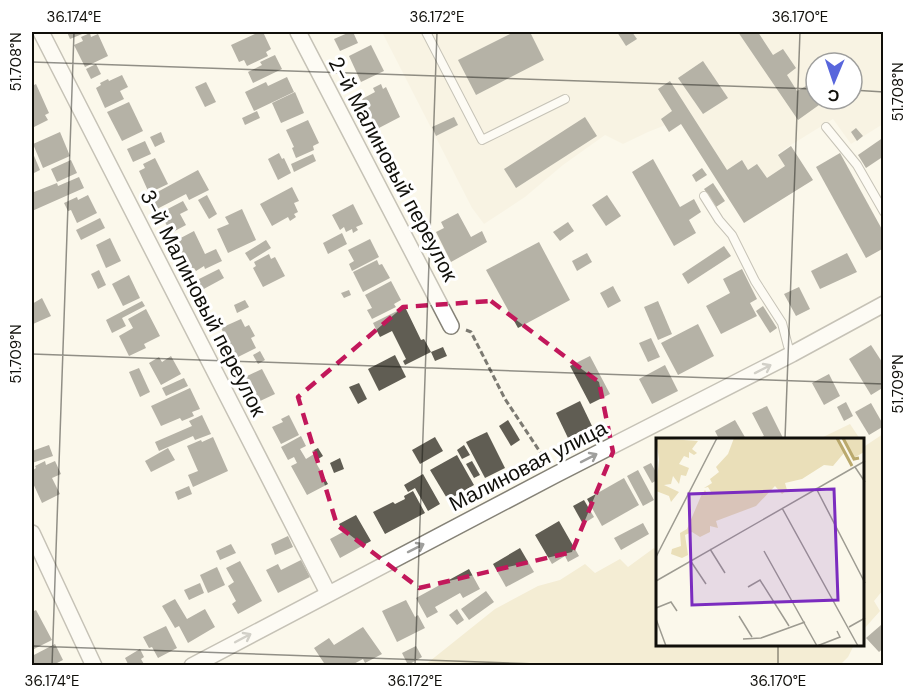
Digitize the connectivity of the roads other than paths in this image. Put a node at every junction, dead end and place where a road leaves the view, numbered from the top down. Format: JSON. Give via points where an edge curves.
{"nodes":[{"id":1,"x":41,"y":32,"type":"edge"},
{"id":2,"x":298,"y":32,"type":"edge"},
{"id":3,"x":426,"y":32,"type":"edge"},
{"id":4,"x":565,"y":99,"type":"dead end"},
{"id":5,"x":826,"y":127,"type":"dead end"},
{"id":6,"x":704,"y":196,"type":"dead end"},
{"id":7,"x":884,"y":212,"type":"edge"},
{"id":8,"x":884,"y":304,"type":"edge"},
{"id":9,"x":451,"y":326,"type":"road end"},
{"id":10,"x":792,"y":354,"type":"junction"},
{"id":11,"x":32,"y":533,"type":"edge"},
{"id":12,"x":328,"y":593,"type":"junction"},
{"id":13,"x":94,"y":666,"type":"edge"},
{"id":14,"x":192,"y":666,"type":"edge"}],
"edges":[{"from":1,"to":12,"type":"street","name":"3-й Малиновый переулок"},
{"from":2,"to":9,"type":"street","name":"2-й Малиновый переулок"},
{"from":3,"to":4,"type":"lane","via":[[482,140]]},
{"from":5,"to":7,"type":"lane","via":[[857,165]]},
{"from":6,"to":10,"type":"lane","via":[[782,323]]},
{"from":8,"to":10,"type":"street","name":"Малиновая улица"},
{"from":12,"to":10,"type":"street","name":"Малиновая улица","one_way":true},
{"from":11,"to":13,"type":"street"},
{"from":14,"to":12,"type":"street","name":"Малиновая улица","one_way":true}]}
